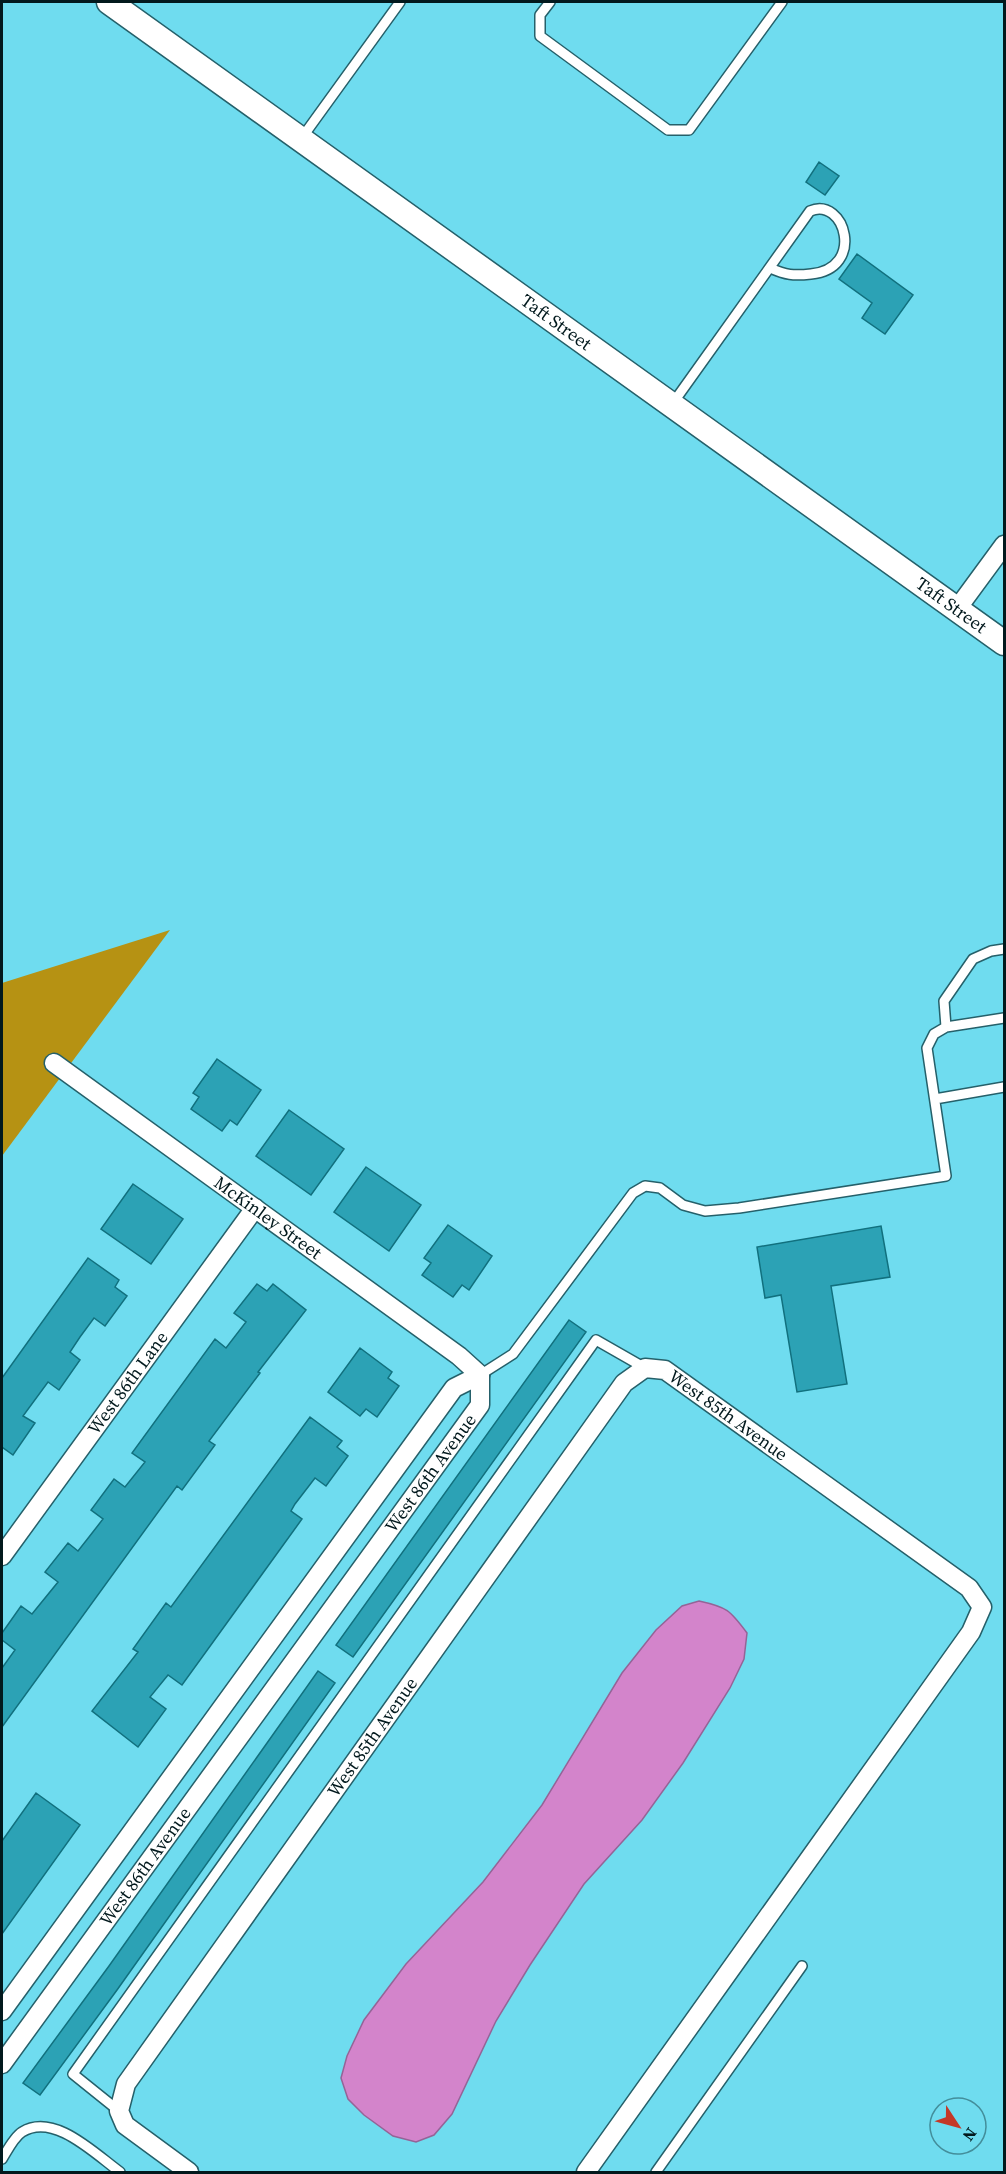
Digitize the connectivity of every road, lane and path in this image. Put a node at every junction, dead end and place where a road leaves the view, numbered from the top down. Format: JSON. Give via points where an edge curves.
{"nodes":[{"id":1,"x":109,"y":2,"type":"edge"},
{"id":2,"x":400,"y":2,"type":"edge"},
{"id":3,"x":550,"y":2,"type":"edge"},
{"id":4,"x":782,"y":2,"type":"edge"},
{"id":5,"x":301,"y":139,"type":"junction"},
{"id":6,"x":770,"y":268,"type":"junction"},
{"id":7,"x":672,"y":405,"type":"junction"},
{"id":8,"x":1005,"y":545,"type":"edge"},
{"id":9,"x":957,"y":609,"type":"junction"},
{"id":10,"x":1005,"y":643,"type":"edge"},
{"id":11,"x":1005,"y":949,"type":"edge"},
{"id":12,"x":1005,"y":1018,"type":"edge"},
{"id":13,"x":946,"y":1027,"type":"junction"},
{"id":14,"x":54,"y":1063,"type":"dead end"},
{"id":15,"x":1005,"y":1087,"type":"edge"},
{"id":16,"x":934,"y":1099,"type":"junction"},
{"id":17,"x":255,"y":1208,"type":"junction"},
{"id":18,"x":645,"y":1368,"type":"junction"},
{"id":19,"x":480,"y":1375,"type":"junction"},
{"id":20,"x":2,"y":1556,"type":"edge"},
{"id":21,"x":802,"y":1966,"type":"dead end"},
{"id":22,"x":2,"y":2011,"type":"edge"},
{"id":23,"x":2,"y":2064,"type":"edge"},
{"id":24,"x":118,"y":2111,"type":"junction"},
{"id":25,"x":2,"y":2159,"type":"edge"},
{"id":26,"x":120,"y":2172,"type":"edge"},
{"id":27,"x":189,"y":2172,"type":"edge"},
{"id":28,"x":586,"y":2172,"type":"edge"},
{"id":29,"x":656,"y":2172,"type":"edge"}],
"edges":[{"from":1,"to":5,"type":"main road","name":"Taft Street"},
{"from":2,"to":5,"type":"lane"},
{"from":3,"to":4,"type":"lane","via":[[540,15],[540,36],[668,130],[689,130]]},
{"from":5,"to":7,"type":"main road","name":"Taft Street"},
{"from":6,"to":6,"type":"lane","via":[[791,276],[830,270],[845,248],[837,218],[827,210],[810,211]]},
{"from":6,"to":7,"type":"lane"},
{"from":7,"to":9,"type":"main road","name":"Taft Street"},
{"from":8,"to":9,"type":"street"},
{"from":9,"to":10,"type":"main road","name":"Taft Street"},
{"from":11,"to":13,"type":"lane","via":[[973,959],[944,1001]]},
{"from":12,"to":13,"type":"lane"},
{"from":13,"to":16,"type":"lane","via":[[934,1034],[927,1048]]},
{"from":14,"to":17,"type":"street","name":"McKinley Street"},
{"from":15,"to":16,"type":"lane"},
{"from":16,"to":19,"type":"lane","via":[[946,1176],[705,1211],[683,1205],[660,1188],[645,1186],[633,1193],[513,1354]]},
{"from":17,"to":19,"type":"street","name":"McKinley Street"},
{"from":17,"to":20,"type":"street","name":"West 86th Lane"},
{"from":18,"to":24,"type":"street","name":"West 85th Avenue","via":[[624,1383],[133,2074]]},
{"from":18,"to":24,"type":"lane","via":[[596,1340],[73,2074]]},
{"from":18,"to":28,"type":"street","name":"West 85th Avenue","via":[[664,1370],[969,1588],[982,1607],[971,1632]]},
{"from":19,"to":22,"type":"street","name":"West 86th Avenue","via":[[454,1388]]},
{"from":19,"to":23,"type":"street","name":"West 86th Avenue","via":[[480,1405]]},
{"from":21,"to":29,"type":"lane"},
{"from":24,"to":27,"type":"street","via":[[125,2125]]},
{"from":25,"to":26,"type":"lane","via":[[20,2133],[42,2125],[62,2131]]}]}
